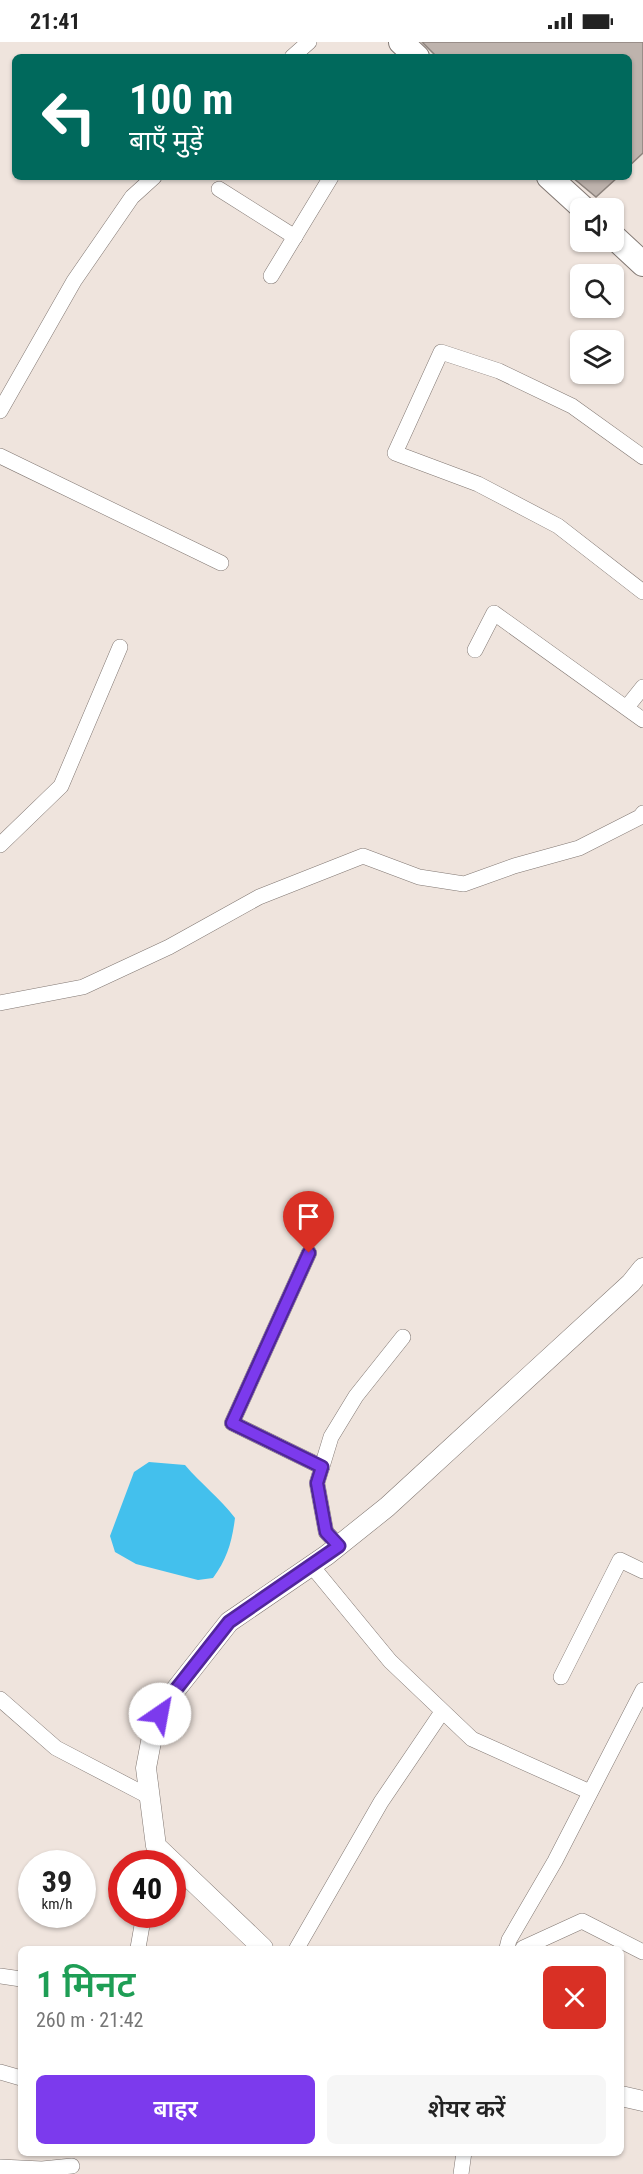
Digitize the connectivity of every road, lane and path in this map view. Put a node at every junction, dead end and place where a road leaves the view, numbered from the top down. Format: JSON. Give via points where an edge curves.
{"nodes":[{"id":1,"x":309,"y":42,"type":"edge"},
{"id":2,"x":401,"y":42,"type":"edge"},
{"id":3,"x":295,"y":54,"type":"edge"},
{"id":4,"x":414,"y":54,"type":"edge"},
{"id":5,"x":151,"y":180,"type":"edge"},
{"id":6,"x":329,"y":180,"type":"edge"},
{"id":7,"x":552,"y":180,"type":"edge"},
{"id":8,"x":219,"y":189,"type":"dead end"},
{"id":9,"x":572,"y":198,"type":"edge"},
{"id":10,"x":295,"y":237,"type":"junction"},
{"id":11,"x":624,"y":246,"type":"edge"},
{"id":12,"x":643,"y":264,"type":"edge"},
{"id":13,"x":271,"y":276,"type":"dead end"},
{"id":14,"x":0,"y":411,"type":"edge"},
{"id":15,"x":0,"y":456,"type":"edge"},
{"id":16,"x":643,"y":457,"type":"edge"},
{"id":17,"x":221,"y":563,"type":"dead end"},
{"id":18,"x":643,"y":592,"type":"edge"},
{"id":19,"x":120,"y":647,"type":"dead end"},
{"id":20,"x":475,"y":650,"type":"dead end"},
{"id":21,"x":643,"y":687,"type":"edge"},
{"id":22,"x":627,"y":707,"type":"junction"},
{"id":23,"x":643,"y":720,"type":"edge"},
{"id":24,"x":643,"y":813,"type":"edge"},
{"id":25,"x":0,"y":845,"type":"edge"},
{"id":26,"x":0,"y":1003,"type":"edge"},
{"id":27,"x":309,"y":1253,"type":"dead end"},
{"id":28,"x":643,"y":1268,"type":"edge"},
{"id":29,"x":402,"y":1337,"type":"dead end"},
{"id":30,"x":322,"y":1467,"type":"junction"},
{"id":31,"x":339,"y":1546,"type":"junction"},
{"id":32,"x":311,"y":1565,"type":"junction"},
{"id":33,"x":643,"y":1571,"type":"edge"},
{"id":34,"x":561,"y":1677,"type":"dead end"},
{"id":35,"x":643,"y":1690,"type":"edge"},
{"id":36,"x":0,"y":1700,"type":"edge"},
{"id":37,"x":442,"y":1712,"type":"junction"},
{"id":38,"x":590,"y":1792,"type":"junction"},
{"id":39,"x":148,"y":1796,"type":"junction"},
{"id":40,"x":153,"y":1850,"type":"edge"},
{"id":41,"x":186,"y":1883,"type":"edge"},
{"id":42,"x":142,"y":1928,"type":"edge"},
{"id":43,"x":138,"y":1946,"type":"edge"},
{"id":44,"x":260,"y":1946,"type":"edge"},
{"id":45,"x":298,"y":1946,"type":"edge"},
{"id":46,"x":508,"y":1946,"type":"edge"},
{"id":47,"x":527,"y":1946,"type":"edge"},
{"id":48,"x":643,"y":1952,"type":"edge"},
{"id":49,"x":0,"y":1976,"type":"edge"},
{"id":50,"x":18,"y":1979,"type":"edge"},
{"id":51,"x":0,"y":2072,"type":"edge"},
{"id":52,"x":18,"y":2077,"type":"edge"},
{"id":53,"x":624,"y":2097,"type":"edge"},
{"id":54,"x":643,"y":2101,"type":"edge"},
{"id":55,"x":463,"y":2156,"type":"edge"},
{"id":56,"x":73,"y":2164,"type":"edge"},
{"id":57,"x":0,"y":2167,"type":"edge"},
{"id":58,"x":461,"y":2174,"type":"edge"}],
"edges":[{"from":1,"to":3,"type":"street"},
{"from":2,"to":4,"type":"main road"},
{"from":5,"to":14,"type":"street","via":[[132,197],[74,281]]},
{"from":6,"to":10,"type":"street"},
{"from":7,"to":9,"type":"main road"},
{"from":8,"to":10,"type":"street"},
{"from":10,"to":13,"type":"street"},
{"from":11,"to":12,"type":"main road"},
{"from":15,"to":17,"type":"street"},
{"from":16,"to":18,"type":"street","via":[[572,406],[499,371],[441,352],[395,453],[478,484],[558,526]]},
{"from":19,"to":25,"type":"street","via":[[61,786]]},
{"from":20,"to":22,"type":"street","via":[[494,613]]},
{"from":21,"to":22,"type":"street"},
{"from":22,"to":23,"type":"street"},
{"from":24,"to":26,"type":"street","via":[[579,848],[464,884],[419,877],[363,856],[259,897],[169,947],[83,987]]},
{"from":27,"to":30,"type":"street","via":[[232,1423]]},
{"from":28,"to":31,"type":"street","via":[[387,1507]]},
{"from":29,"to":30,"type":"street","via":[[356,1396],[331,1437]]},
{"from":30,"to":31,"type":"street","via":[[317,1483],[326,1532]]},
{"from":31,"to":32,"type":"street"},
{"from":32,"to":37,"type":"street","via":[[390,1661]]},
{"from":32,"to":39,"type":"street","via":[[229,1622],[166,1702],[154,1726],[148,1757]]},
{"from":33,"to":34,"type":"street","via":[[620,1560]]},
{"from":35,"to":38,"type":"street"},
{"from":36,"to":39,"type":"street","via":[[56,1748]]},
{"from":37,"to":38,"type":"street","via":[[472,1739]]},
{"from":37,"to":45,"type":"street","via":[[381,1802]]},
{"from":38,"to":46,"type":"street"},
{"from":39,"to":40,"type":"street"},
{"from":41,"to":44,"type":"street"},
{"from":42,"to":43,"type":"street"},
{"from":47,"to":48,"type":"street","via":[[582,1921]]},
{"from":49,"to":50,"type":"street"},
{"from":51,"to":52,"type":"street"},
{"from":53,"to":54,"type":"street"},
{"from":55,"to":58,"type":"street"},
{"from":56,"to":57,"type":"street","via":[[42,2169]]}]}
